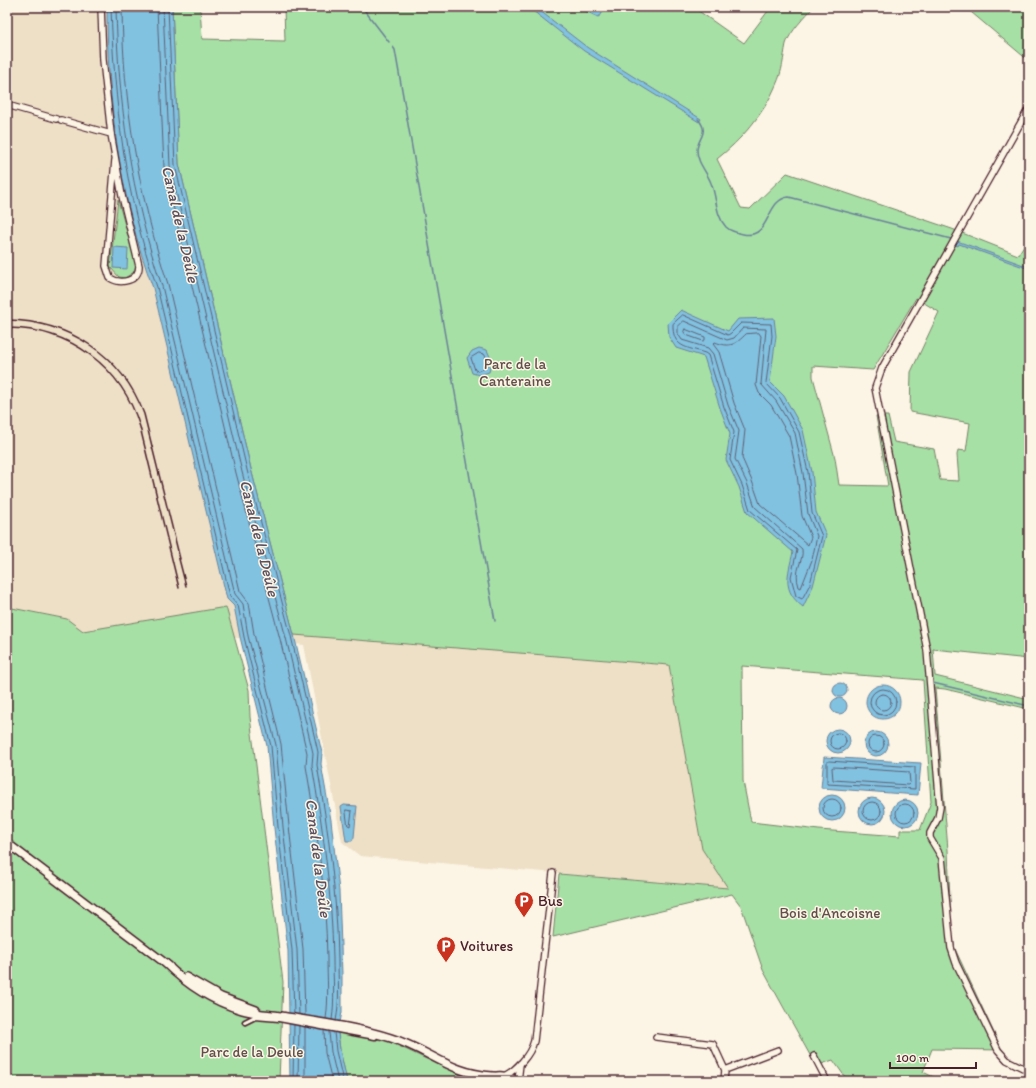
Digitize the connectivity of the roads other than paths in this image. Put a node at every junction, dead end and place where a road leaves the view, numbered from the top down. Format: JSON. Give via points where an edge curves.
{"nodes":[{"id":1,"x":101,"y":7,"type":"edge"},
{"id":2,"x":7,"y":105,"type":"edge"},
{"id":3,"x":1029,"y":108,"type":"edge"},
{"id":4,"x":111,"y":134,"type":"junction"},
{"id":5,"x":115,"y":160,"type":"junction"},
{"id":6,"x":7,"y":844,"type":"edge"},
{"id":7,"x":553,"y":873,"type":"dead end"},
{"id":8,"x":279,"y":1018,"type":"junction"},
{"id":9,"x":245,"y":1022,"type":"dead end"},
{"id":10,"x":356,"y":1031,"type":"junction"},
{"id":11,"x":375,"y":1037,"type":"dead end"},
{"id":12,"x":656,"y":1037,"type":"dead end"},
{"id":13,"x":778,"y":1050,"type":"dead end"},
{"id":14,"x":814,"y":1056,"type":"dead end"},
{"id":15,"x":520,"y":1064,"type":"junction"},
{"id":16,"x":725,"y":1070,"type":"junction"},
{"id":17,"x":1029,"y":1071,"type":"edge"},
{"id":18,"x":470,"y":1074,"type":"junction"},
{"id":19,"x":493,"y":1076,"type":"junction"},
{"id":20,"x":502,"y":1077,"type":"junction"},
{"id":21,"x":479,"y":1081,"type":"edge"},
{"id":22,"x":486,"y":1081,"type":"edge"},
{"id":23,"x":517,"y":1081,"type":"edge"},
{"id":24,"x":724,"y":1081,"type":"edge"},
{"id":25,"x":827,"y":1081,"type":"edge"}],
"edges":[{"from":1,"to":4,"type":"street","via":[[103,60]]},
{"from":2,"to":4,"type":"street"},
{"from":3,"to":17,"type":"street","via":[[882,368],[876,384],[876,395],[926,644],[940,807],[930,838],[942,858],[948,934],[952,952],[998,1050],[1007,1060]]},
{"from":4,"to":5,"type":"street"},
{"from":5,"to":5,"type":"street","via":[[106,271],[110,278],[124,281],[136,276],[139,266]]},
{"from":6,"to":8,"type":"street","via":[[165,963],[187,983],[213,999],[242,1011]]},
{"from":7,"to":15,"type":"street","via":[[534,1041],[531,1050]]},
{"from":8,"to":9,"type":"street","via":[[255,1017]]},
{"from":8,"to":10,"type":"street"},
{"from":10,"to":11,"type":"street"},
{"from":10,"to":18,"type":"street","via":[[400,1041]]},
{"from":12,"to":16,"type":"street","via":[[713,1044]]},
{"from":13,"to":16,"type":"street"},
{"from":14,"to":25,"type":"street"},
{"from":15,"to":20,"type":"street"},
{"from":15,"to":23,"type":"street"},
{"from":16,"to":24,"type":"street"},
{"from":18,"to":19,"type":"street"},
{"from":18,"to":21,"type":"street"},
{"from":19,"to":20,"type":"street"},
{"from":19,"to":22,"type":"street"},
{"from":20,"to":23,"type":"street"}]}
